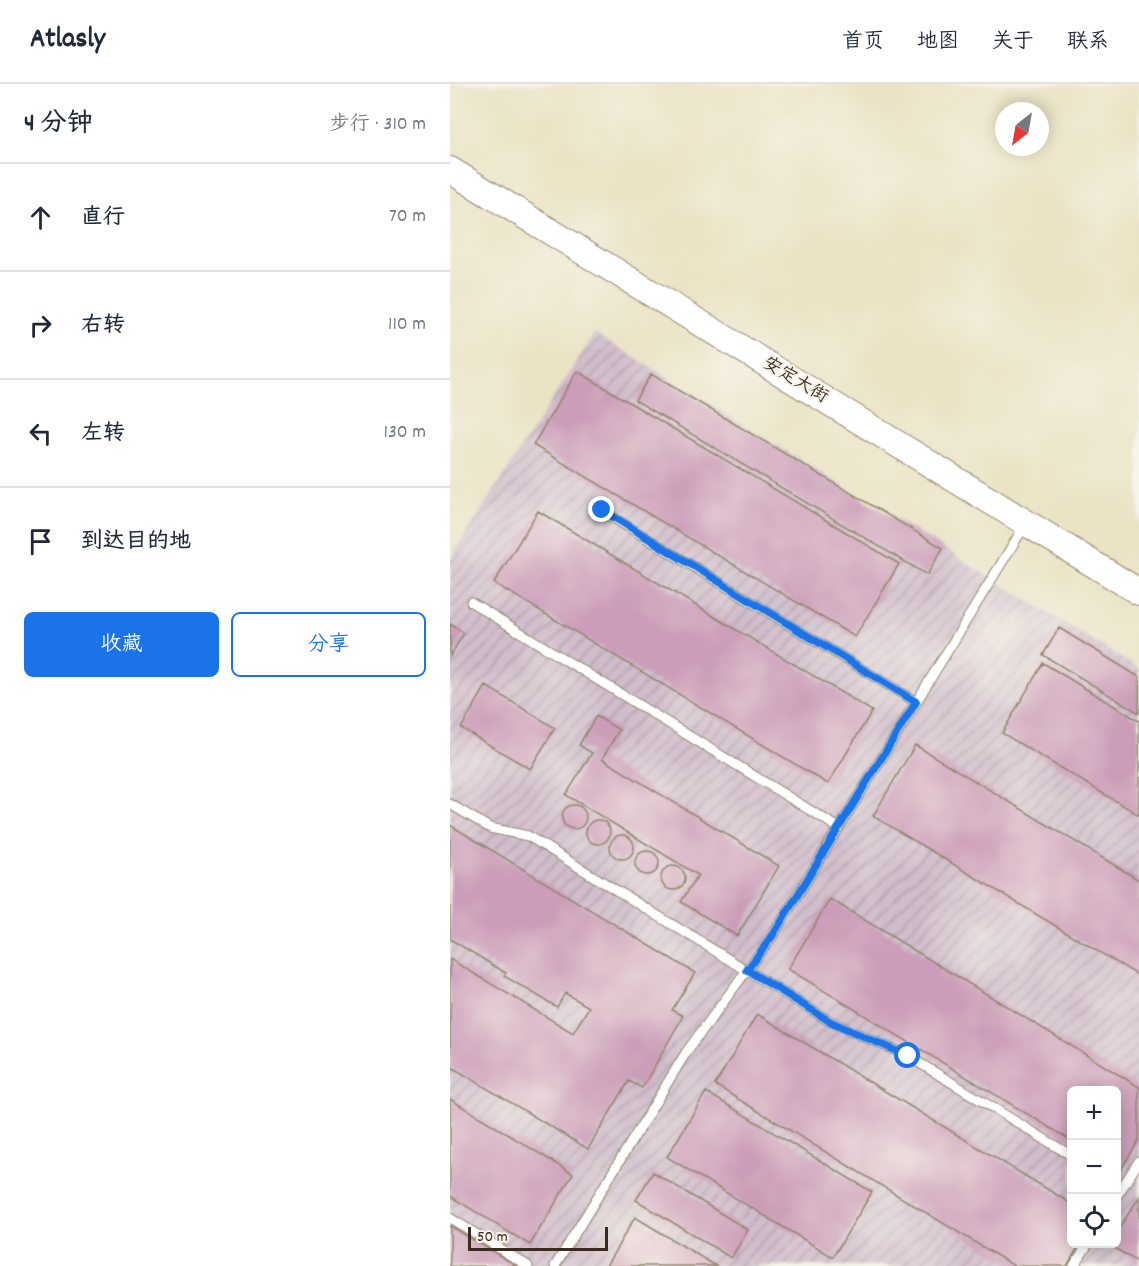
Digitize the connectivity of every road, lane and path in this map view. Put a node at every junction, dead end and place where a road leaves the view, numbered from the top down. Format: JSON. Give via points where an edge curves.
{"nodes":[{"id":1,"x":450,"y":170,"type":"edge"},
{"id":2,"x":602,"y":510,"type":"dead end"},
{"id":3,"x":1026,"y":523,"type":"junction"},
{"id":4,"x":1139,"y":592,"type":"edge"},
{"id":5,"x":471,"y":602,"type":"dead end"},
{"id":6,"x":916,"y":702,"type":"junction"},
{"id":7,"x":450,"y":804,"type":"edge"},
{"id":8,"x":839,"y":828,"type":"junction"},
{"id":9,"x":747,"y":970,"type":"junction"},
{"id":10,"x":1067,"y":1154,"type":"edge"},
{"id":11,"x":1139,"y":1161,"type":"edge"},
{"id":12,"x":1121,"y":1185,"type":"edge"},
{"id":13,"x":450,"y":1218,"type":"edge"},
{"id":14,"x":1085,"y":1248,"type":"edge"},
{"id":15,"x":528,"y":1266,"type":"edge"},
{"id":16,"x":555,"y":1266,"type":"edge"},
{"id":17,"x":1074,"y":1266,"type":"edge"}],
"edges":[{"from":1,"to":3,"type":"street","name":"安定大街"},
{"from":2,"to":6,"type":"lane"},
{"from":3,"to":4,"type":"street","name":"安定大街"},
{"from":3,"to":6,"type":"lane"},
{"from":5,"to":8,"type":"lane"},
{"from":6,"to":8,"type":"lane"},
{"from":7,"to":9,"type":"lane","via":[[490,828],[528,836]]},
{"from":8,"to":9,"type":"lane"},
{"from":9,"to":10,"type":"lane","via":[[831,1022],[908,1056]]},
{"from":9,"to":16,"type":"lane","via":[[687,1051]]},
{"from":11,"to":12,"type":"lane"},
{"from":13,"to":15,"type":"lane"},
{"from":14,"to":17,"type":"lane"}]}
